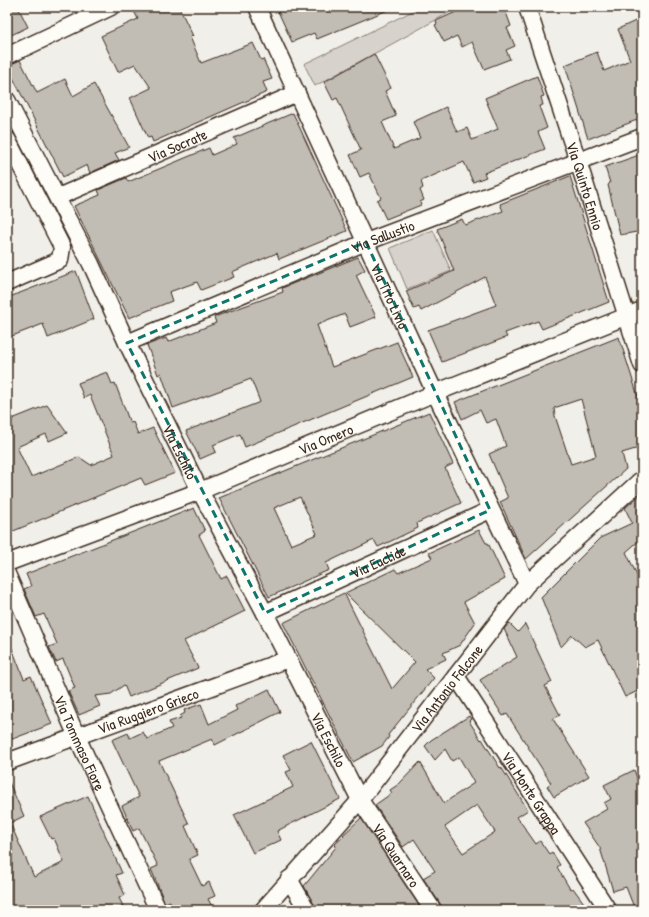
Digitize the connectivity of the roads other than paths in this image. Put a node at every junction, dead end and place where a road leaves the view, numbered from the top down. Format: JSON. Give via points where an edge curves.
{"nodes":[{"id":1,"x":111,"y":7,"type":"edge"},
{"id":2,"x":257,"y":7,"type":"edge"},
{"id":3,"x":527,"y":7,"type":"edge"},
{"id":4,"x":7,"y":56,"type":"edge"},
{"id":5,"x":297,"y":93,"type":"junction"},
{"id":6,"x":9,"y":110,"type":"edge"},
{"id":7,"x":642,"y":137,"type":"edge"},
{"id":8,"x":7,"y":139,"type":"edge"},
{"id":9,"x":578,"y":161,"type":"junction"},
{"id":10,"x":58,"y":197,"type":"junction"},
{"id":11,"x":366,"y":242,"type":"junction"},
{"id":12,"x":7,"y":283,"type":"edge"},
{"id":13,"x":642,"y":310,"type":"edge"},
{"id":14,"x":627,"y":315,"type":"junction"},
{"id":15,"x":127,"y":343,"type":"junction"},
{"id":16,"x":642,"y":365,"type":"edge"},
{"id":17,"x":435,"y":393,"type":"junction"},
{"id":18,"x":642,"y":479,"type":"edge"},
{"id":19,"x":200,"y":491,"type":"junction"},
{"id":20,"x":490,"y":510,"type":"junction"},
{"id":21,"x":7,"y":563,"type":"edge"},
{"id":22,"x":7,"y":574,"type":"edge"},
{"id":23,"x":527,"y":584,"type":"junction"},
{"id":24,"x":265,"y":613,"type":"junction"},
{"id":25,"x":288,"y":659,"type":"junction"},
{"id":26,"x":456,"y":676,"type":"junction"},
{"id":27,"x":77,"y":737,"type":"junction"},
{"id":28,"x":7,"y":762,"type":"edge"},
{"id":29,"x":360,"y":800,"type":"junction"},
{"id":30,"x":289,"y":879,"type":"junction"},
{"id":31,"x":158,"y":910,"type":"edge"},
{"id":32,"x":263,"y":910,"type":"edge"},
{"id":33,"x":307,"y":910,"type":"edge"},
{"id":34,"x":433,"y":910,"type":"edge"},
{"id":35,"x":608,"y":910,"type":"edge"}],
"edges":[{"from":1,"to":4,"type":"street"},
{"from":2,"to":5,"type":"street","name":"Via Tito Livio"},
{"from":3,"to":9,"type":"street","name":"Via Quinto Ennio"},
{"from":5,"to":10,"type":"street","name":"Via Socrate"},
{"from":5,"to":11,"type":"street","name":"Via Tito Livio"},
{"from":6,"to":10,"type":"street","name":"Via Eschilo"},
{"from":7,"to":9,"type":"street","name":"Via Sallustio"},
{"from":8,"to":12,"type":"street","via":[[62,247],[60,260]]},
{"from":9,"to":11,"type":"street","name":"Via Sallustio"},
{"from":9,"to":14,"type":"street","name":"Via Quinto Ennio"},
{"from":10,"to":15,"type":"street","name":"Via Eschilo"},
{"from":11,"to":15,"type":"street","name":"Via Sallustio"},
{"from":11,"to":17,"type":"street","name":"Via Tito Livio"},
{"from":13,"to":14,"type":"street","name":"Via Omero"},
{"from":14,"to":16,"type":"street","name":"Via Quinto Ennio"},
{"from":14,"to":17,"type":"street","name":"Via Omero"},
{"from":15,"to":19,"type":"street","name":"Via Eschilo"},
{"from":17,"to":19,"type":"street","name":"Via Omero"},
{"from":17,"to":20,"type":"street","name":"Via Tito Livio"},
{"from":18,"to":23,"type":"street","name":"Via Antonio Falcone"},
{"from":19,"to":21,"type":"street","name":"Via Omero"},
{"from":19,"to":24,"type":"street","name":"Via Eschilo"},
{"from":20,"to":23,"type":"street","name":"Via Tito Livio"},
{"from":20,"to":24,"type":"street","name":"Via Euclide"},
{"from":22,"to":27,"type":"street","name":"Via Tommaso Fiore"},
{"from":23,"to":26,"type":"street","name":"Via Antonio Falcone"},
{"from":24,"to":25,"type":"street","name":"Via Eschilo"},
{"from":25,"to":27,"type":"street","name":"Via Ruggiero Grieco"},
{"from":25,"to":29,"type":"street","name":"Via Eschilo"},
{"from":26,"to":29,"type":"street","name":"Via Antonio Falcone"},
{"from":26,"to":35,"type":"street","name":"Via Monte Grappa"},
{"from":27,"to":28,"type":"street","name":"Via Ruggiero Grieco"},
{"from":27,"to":31,"type":"street","name":"Via Tommaso Fiore"},
{"from":29,"to":30,"type":"street","name":"Via Antonio Falcone"},
{"from":29,"to":34,"type":"street","name":"Via Quarnaro"},
{"from":30,"to":32,"type":"street","name":"Via Antonio Falcone"},
{"from":30,"to":33,"type":"street"}]}
